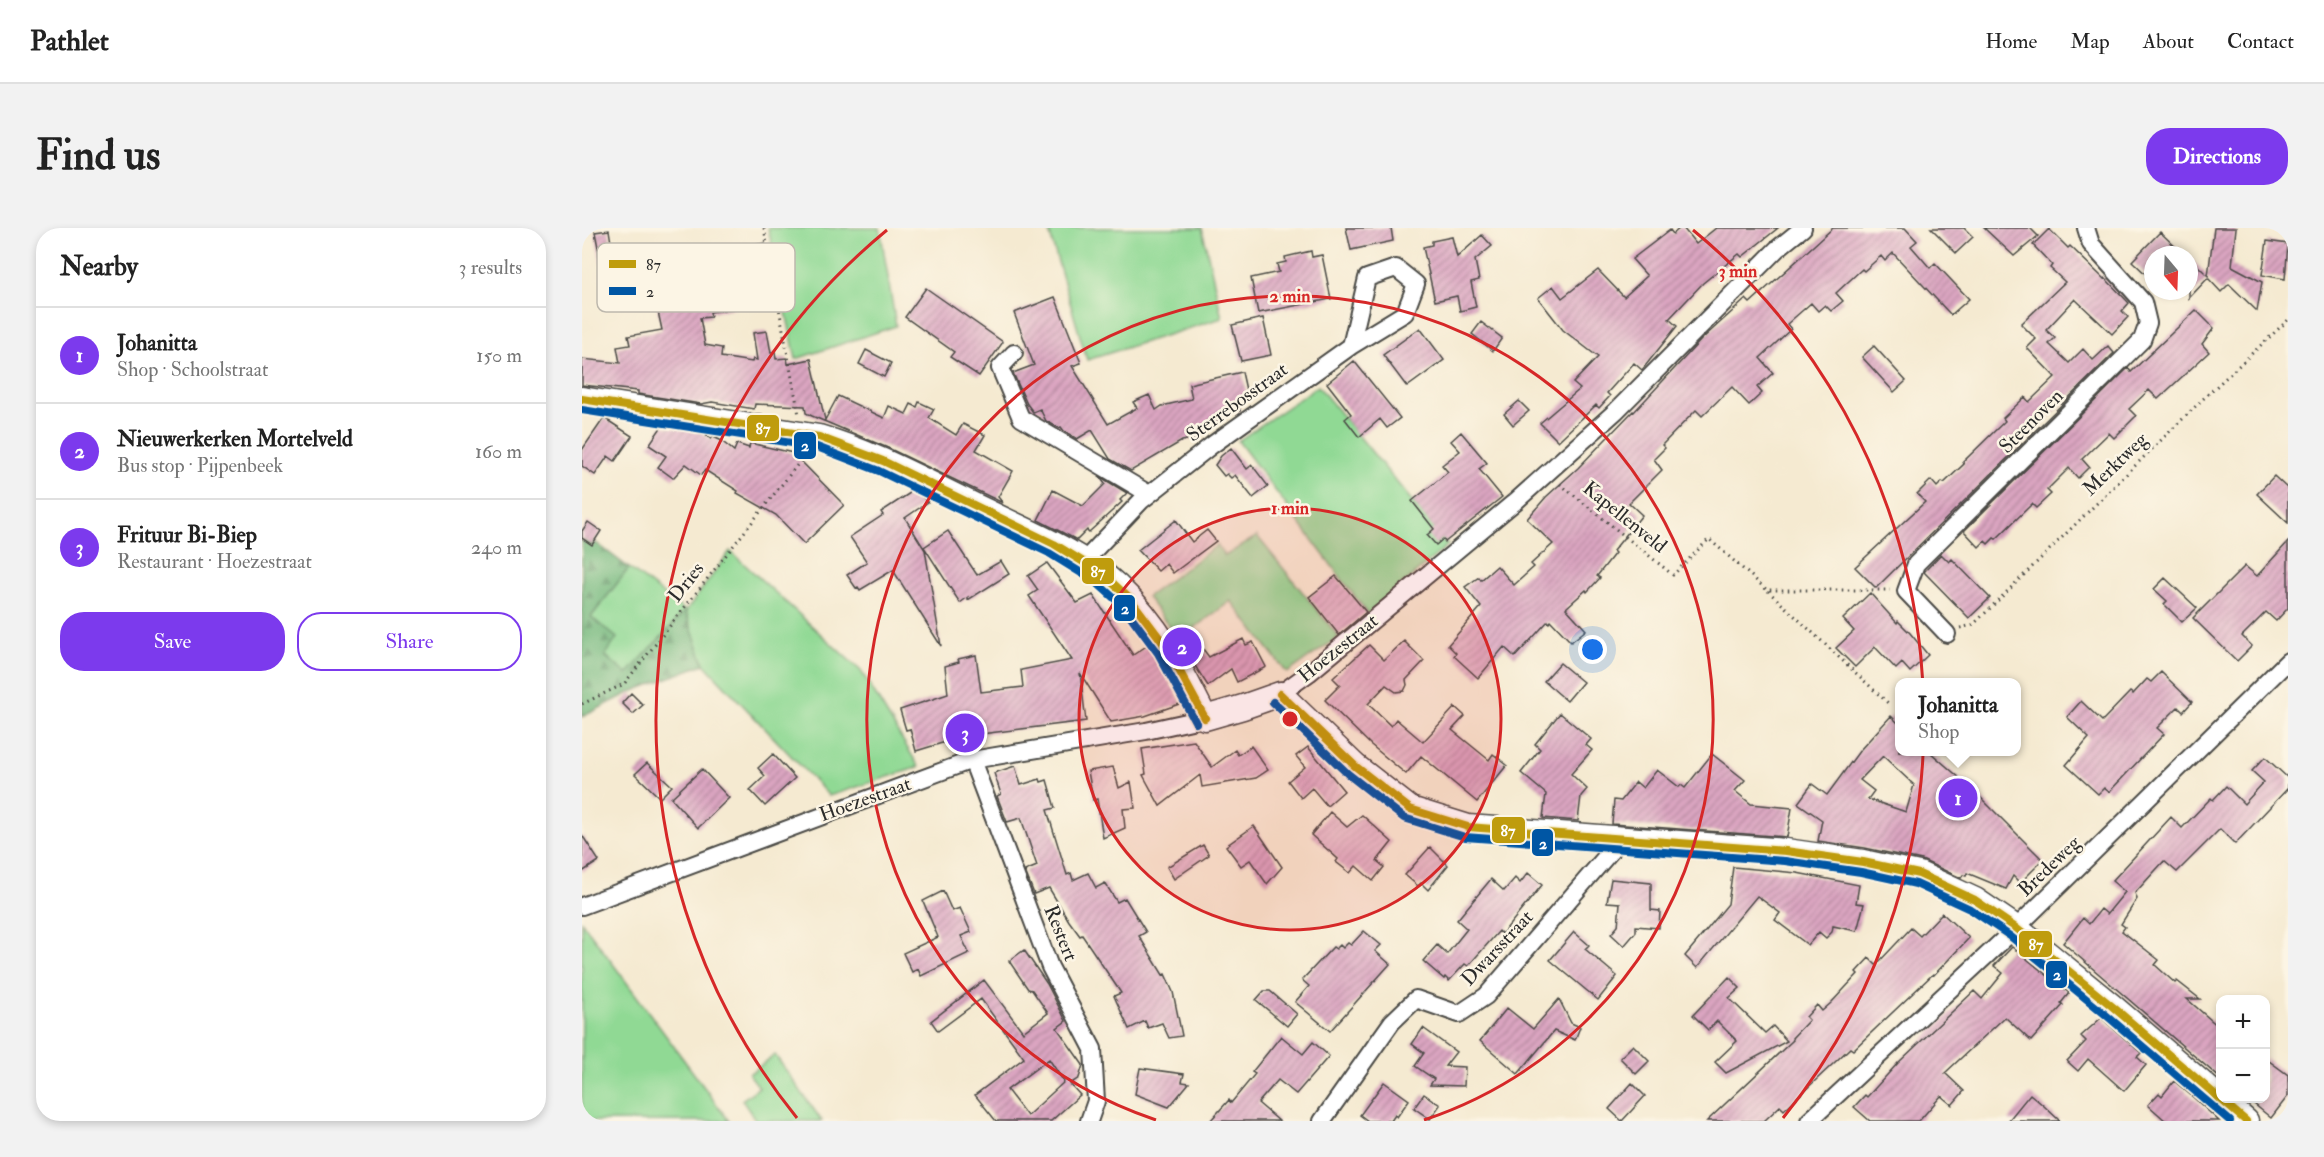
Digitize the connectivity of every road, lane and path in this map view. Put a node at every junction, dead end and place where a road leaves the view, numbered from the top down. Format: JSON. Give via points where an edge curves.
{"nodes":[{"id":1,"x":764,"y":228,"type":"edge"},
{"id":2,"x":1803,"y":228,"type":"edge"},
{"id":3,"x":2086,"y":228,"type":"edge"},
{"id":4,"x":767,"y":243,"type":"edge"},
{"id":5,"x":781,"y":312,"type":"edge"},
{"id":6,"x":2288,"y":320,"type":"edge"},
{"id":7,"x":1351,"y":346,"type":"junction"},
{"id":8,"x":1014,"y":353,"type":"dead end"},
{"id":9,"x":582,"y":399,"type":"edge"},
{"id":10,"x":802,"y":435,"type":"junction"},
{"id":11,"x":801,"y":462,"type":"dead end"},
{"id":12,"x":1547,"y":473,"type":"junction"},
{"id":13,"x":1149,"y":494,"type":"junction"},
{"id":14,"x":1084,"y":561,"type":"junction"},
{"id":15,"x":1767,"y":590,"type":"junction"},
{"id":16,"x":1906,"y":591,"type":"junction"},
{"id":17,"x":1963,"y":627,"type":"dead end"},
{"id":18,"x":1947,"y":634,"type":"dead end"},
{"id":19,"x":2288,"y":661,"type":"edge"},
{"id":20,"x":1280,"y":694,"type":"junction"},
{"id":21,"x":582,"y":704,"type":"edge"},
{"id":22,"x":1889,"y":704,"type":"dead end"},
{"id":23,"x":1205,"y":718,"type":"junction"},
{"id":24,"x":972,"y":760,"type":"junction"},
{"id":25,"x":1623,"y":837,"type":"junction"},
{"id":26,"x":582,"y":906,"type":"edge"},
{"id":27,"x":2016,"y":928,"type":"junction"},
{"id":28,"x":1089,"y":1121,"type":"edge"},
{"id":29,"x":1322,"y":1121,"type":"edge"},
{"id":30,"x":1809,"y":1121,"type":"edge"},
{"id":31,"x":2246,"y":1121,"type":"edge"}],
"edges":[{"from":1,"to":4,"type":"path"},
{"from":2,"to":12,"type":"street","name":"Hoezestraat"},
{"from":3,"to":16,"type":"street","name":"Steenoven","via":[[2091,244],[2143,302],[2148,323],[2142,340],[1916,564]]},
{"from":5,"to":10,"type":"path"},
{"from":6,"to":17,"type":"path","name":"Merktweg","via":[[1973,624]]},
{"from":7,"to":7,"type":"street","name":"Sterrebosstraat","via":[[1405,313],[1416,284],[1396,268],[1368,278]]},
{"from":7,"to":13,"type":"street","name":"Sterrebosstraat"},
{"from":8,"to":13,"type":"street","via":[[1000,368],[1021,418]]},
{"from":9,"to":10,"type":"street"},
{"from":10,"to":14,"type":"street","via":[[844,444]]},
{"from":11,"to":21,"type":"path","name":"Dries","via":[[624,684]]},
{"from":12,"to":15,"type":"path","name":"Kapellenveld","via":[[1673,575],[1709,539]]},
{"from":12,"to":20,"type":"street","name":"Hoezestraat"},
{"from":13,"to":14,"type":"street","name":"Sterrebosstraat"},
{"from":14,"to":23,"type":"street","via":[[1116,585],[1149,619],[1176,659]]},
{"from":15,"to":16,"type":"path"},
{"from":15,"to":22,"type":"path"},
{"from":16,"to":18,"type":"street"},
{"from":19,"to":27,"type":"street","name":"Bredeweg"},
{"from":20,"to":23,"type":"street","name":"Hoezestraat"},
{"from":20,"to":25,"type":"street","via":[[1355,765],[1410,809],[1468,827]]},
{"from":23,"to":24,"type":"street","name":"Hoezestraat"},
{"from":24,"to":26,"type":"street","name":"Hoezestraat"},
{"from":24,"to":28,"type":"street","name":"Restert","via":[[1050,967],[1093,1049],[1096,1101]]},
{"from":25,"to":27,"type":"street","via":[[1786,850],[1863,861],[1919,874],[1975,900]]},
{"from":25,"to":29,"type":"street","name":"Dwarsstraat","via":[[1486,996],[1459,1014],[1416,999],[1392,1022]]},
{"from":27,"to":30,"type":"street","name":"Bredeweg"},
{"from":27,"to":31,"type":"street"}]}
